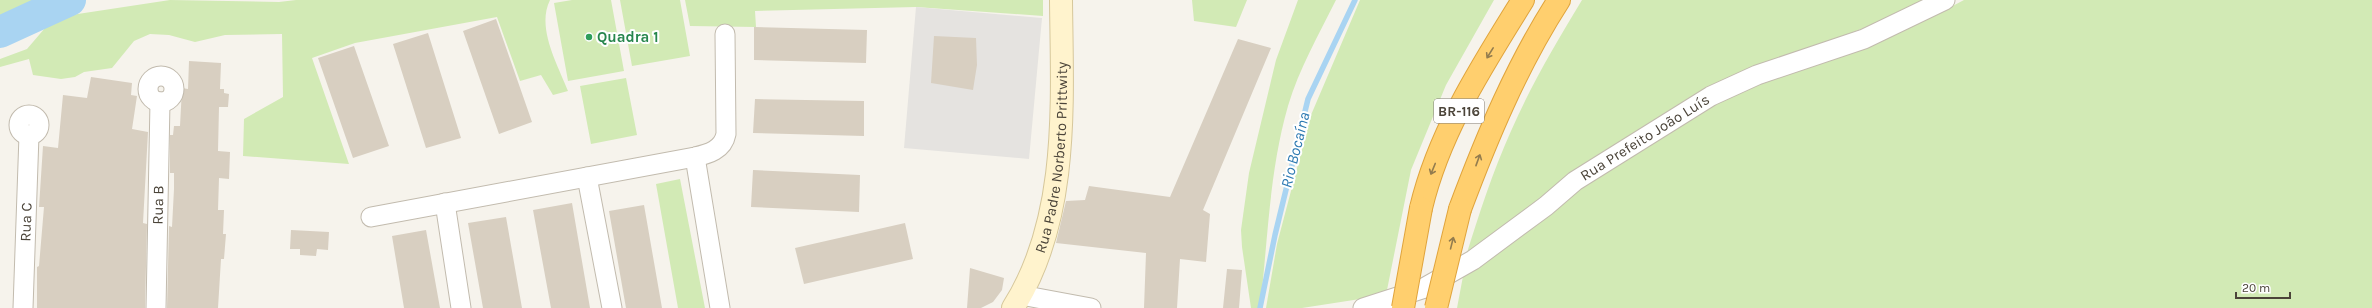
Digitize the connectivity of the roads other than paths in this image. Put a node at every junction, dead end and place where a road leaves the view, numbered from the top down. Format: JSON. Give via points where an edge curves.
{"nodes":[{"id":1,"x":1061,"y":0,"type":"edge"},
{"id":2,"x":1523,"y":0,"type":"edge"},
{"id":3,"x":1559,"y":0,"type":"edge"},
{"id":4,"x":1945,"y":0,"type":"edge"},
{"id":5,"x":725,"y":34,"type":"dead end"},
{"id":6,"x":160,"y":102,"type":"dead end"},
{"id":7,"x":29,"y":135,"type":"dead end"},
{"id":8,"x":695,"y":157,"type":"junction"},
{"id":9,"x":587,"y":177,"type":"junction"},
{"id":10,"x":445,"y":203,"type":"junction"},
{"id":11,"x":371,"y":217,"type":"dead end"},
{"id":12,"x":1017,"y":302,"type":"edge"},
{"id":13,"x":23,"y":308,"type":"edge"},
{"id":14,"x":156,"y":308,"type":"edge"},
{"id":15,"x":461,"y":308,"type":"edge"},
{"id":16,"x":612,"y":308,"type":"edge"},
{"id":17,"x":720,"y":308,"type":"edge"},
{"id":18,"x":1091,"y":308,"type":"edge"},
{"id":19,"x":1363,"y":308,"type":"edge"},
{"id":20,"x":1404,"y":308,"type":"edge"},
{"id":21,"x":1436,"y":308,"type":"edge"}],
"edges":[{"from":1,"to":12,"type":"main road","name":"Rua Padre Norberto Prittwity","via":[[1061,130],[1056,185],[1041,247]]},
{"from":2,"to":20,"type":"highway","number":"BR-116","one_way":true,"bridge":true,"via":[[1476,75],[1448,132],[1426,187]]},
{"from":21,"to":3,"type":"highway","number":"BR-116","one_way":true,"bridge":true,"via":[[1460,209],[1488,136],[1543,25]]},
{"from":4,"to":19,"type":"street","name":"Rua Prefeito João Luís","via":[[1864,39],[1757,75],[1711,96],[1575,181],[1546,206],[1473,260],[1422,289]]},
{"from":5,"to":8,"type":"street","via":[[725,139],[718,148]]},
{"from":6,"to":14,"type":"street","name":"Rua B"},
{"from":7,"to":13,"type":"street","name":"Rua C"},
{"from":8,"to":9,"type":"street"},
{"from":8,"to":17,"type":"street"},
{"from":9,"to":10,"type":"street"},
{"from":9,"to":16,"type":"street"},
{"from":10,"to":11,"type":"street"},
{"from":10,"to":15,"type":"street"},
{"from":12,"to":18,"type":"street"}]}
